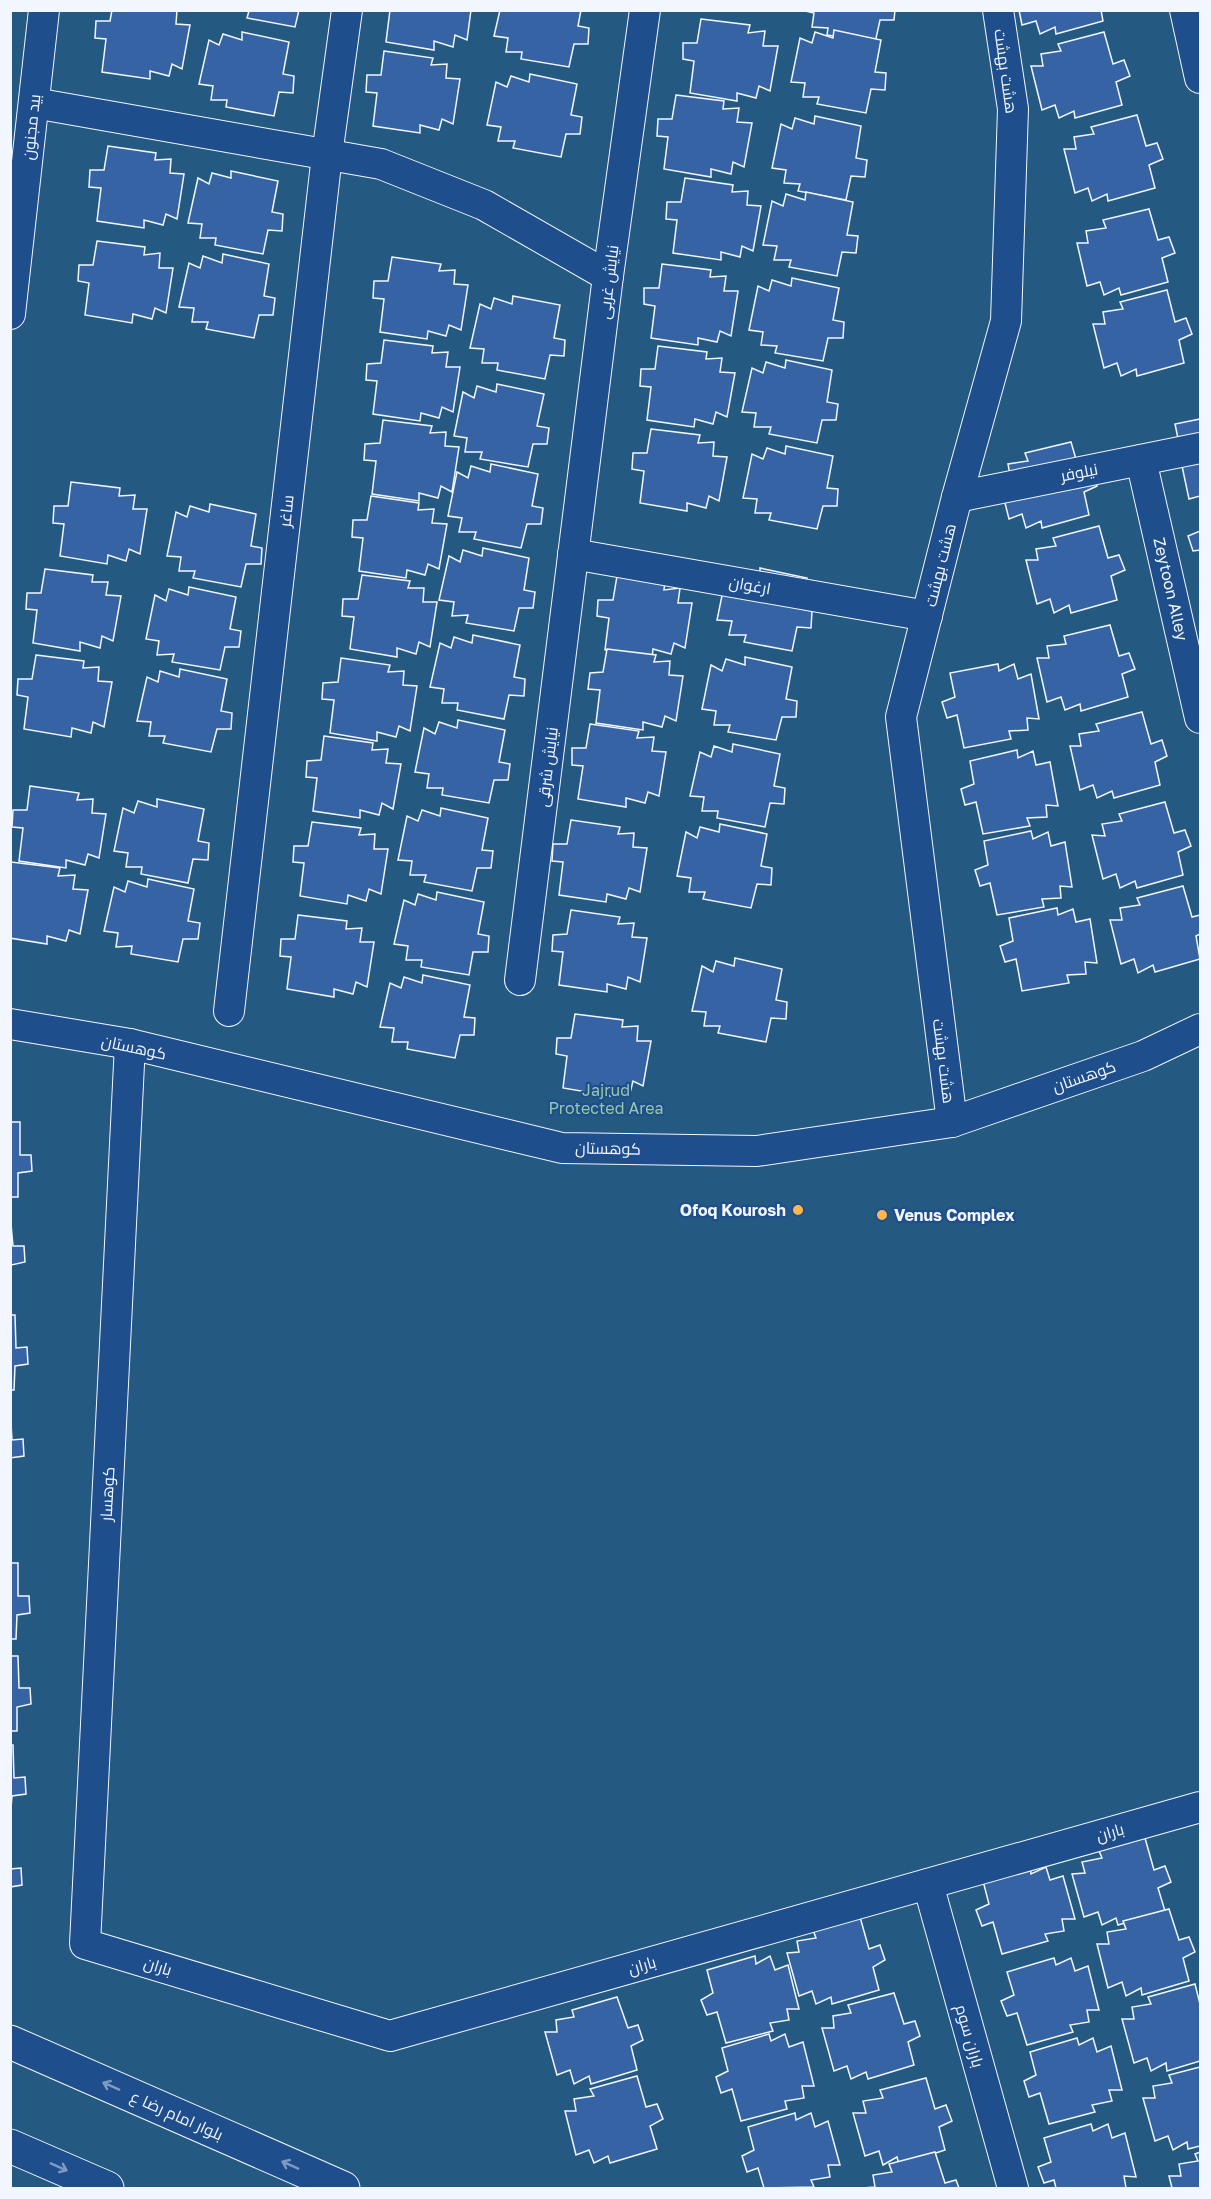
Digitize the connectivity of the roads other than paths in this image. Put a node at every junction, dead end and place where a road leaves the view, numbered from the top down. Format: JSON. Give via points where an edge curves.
{"nodes":[{"id":1,"x":44,"y":10,"type":"edge"},
{"id":2,"x":346,"y":10,"type":"edge"},
{"id":3,"x":645,"y":10,"type":"edge"},
{"id":4,"x":998,"y":10,"type":"edge"},
{"id":5,"x":1185,"y":10,"type":"edge"},
{"id":6,"x":1200,"y":78,"type":"edge"},
{"id":7,"x":34,"y":103,"type":"junction"},
{"id":8,"x":327,"y":155,"type":"junction"},
{"id":9,"x":608,"y":276,"type":"junction"},
{"id":10,"x":10,"y":314,"type":"edge"},
{"id":11,"x":1200,"y":448,"type":"edge"},
{"id":12,"x":1141,"y":460,"type":"junction"},
{"id":13,"x":957,"y":497,"type":"junction"},
{"id":14,"x":573,"y":554,"type":"junction"},
{"id":15,"x":927,"y":616,"type":"junction"},
{"id":16,"x":1200,"y":718,"type":"edge"},
{"id":17,"x":520,"y":980,"type":"dead end"},
{"id":18,"x":230,"y":1011,"type":"dead end"},
{"id":19,"x":10,"y":1024,"type":"edge"},
{"id":20,"x":1200,"y":1029,"type":"edge"},
{"id":21,"x":130,"y":1044,"type":"junction"},
{"id":22,"x":952,"y":1122,"type":"junction"},
{"id":23,"x":1200,"y":1807,"type":"edge"},
{"id":24,"x":928,"y":1884,"type":"junction"},
{"id":25,"x":85,"y":1944,"type":"joint"},
{"id":26,"x":10,"y":2042,"type":"edge"},
{"id":27,"x":10,"y":2146,"type":"edge"},
{"id":28,"x":107,"y":2188,"type":"edge"},
{"id":29,"x":343,"y":2188,"type":"edge"},
{"id":30,"x":1013,"y":2188,"type":"edge"}],
"edges":[{"from":1,"to":7,"type":"street","name":"بید مجنون"},
{"from":2,"to":8,"type":"street","name":"ساغر"},
{"from":3,"to":9,"type":"street","name":"نیایش غربی"},
{"from":4,"to":13,"type":"street","name":"هشت بهشت","via":[[1013,109],[1006,321]]},
{"from":5,"to":6,"type":"street"},
{"from":7,"to":8,"type":"street"},
{"from":7,"to":10,"type":"street","name":"بید مجنون"},
{"from":8,"to":9,"type":"street","via":[[381,164],[484,205]]},
{"from":8,"to":18,"type":"street","name":"ساغر"},
{"from":9,"to":14,"type":"street","name":"نیایش غربی"},
{"from":11,"to":12,"type":"street","name":"نیلوفر"},
{"from":12,"to":13,"type":"street","name":"نیلوفر"},
{"from":12,"to":16,"type":"street","name":"Zeytoon Alley"},
{"from":13,"to":15,"type":"street","name":"هشت بهشت"},
{"from":14,"to":15,"type":"street","name":"ارغوان"},
{"from":14,"to":17,"type":"street","name":"نیایش شرقی"},
{"from":15,"to":22,"type":"street","name":"هشت بهشت","via":[[901,717]]},
{"from":19,"to":21,"type":"street","name":"کوهستان"},
{"from":20,"to":22,"type":"street","name":"کوهستان","via":[[1143,1056]]},
{"from":21,"to":22,"type":"street","name":"کوهستان","via":[[562,1148],[757,1151]]},
{"from":21,"to":25,"type":"street","name":"کوهسار"},
{"from":23,"to":24,"type":"street","name":"باران"},
{"from":24,"to":25,"type":"street","name":"باران","via":[[390,2036]]},
{"from":24,"to":30,"type":"street","name":"باران سوم"},
{"from":29,"to":26,"type":"main road","name":"بلوار امام رضا ع","one_way":true},
{"from":27,"to":28,"type":"main road","one_way":true}]}
